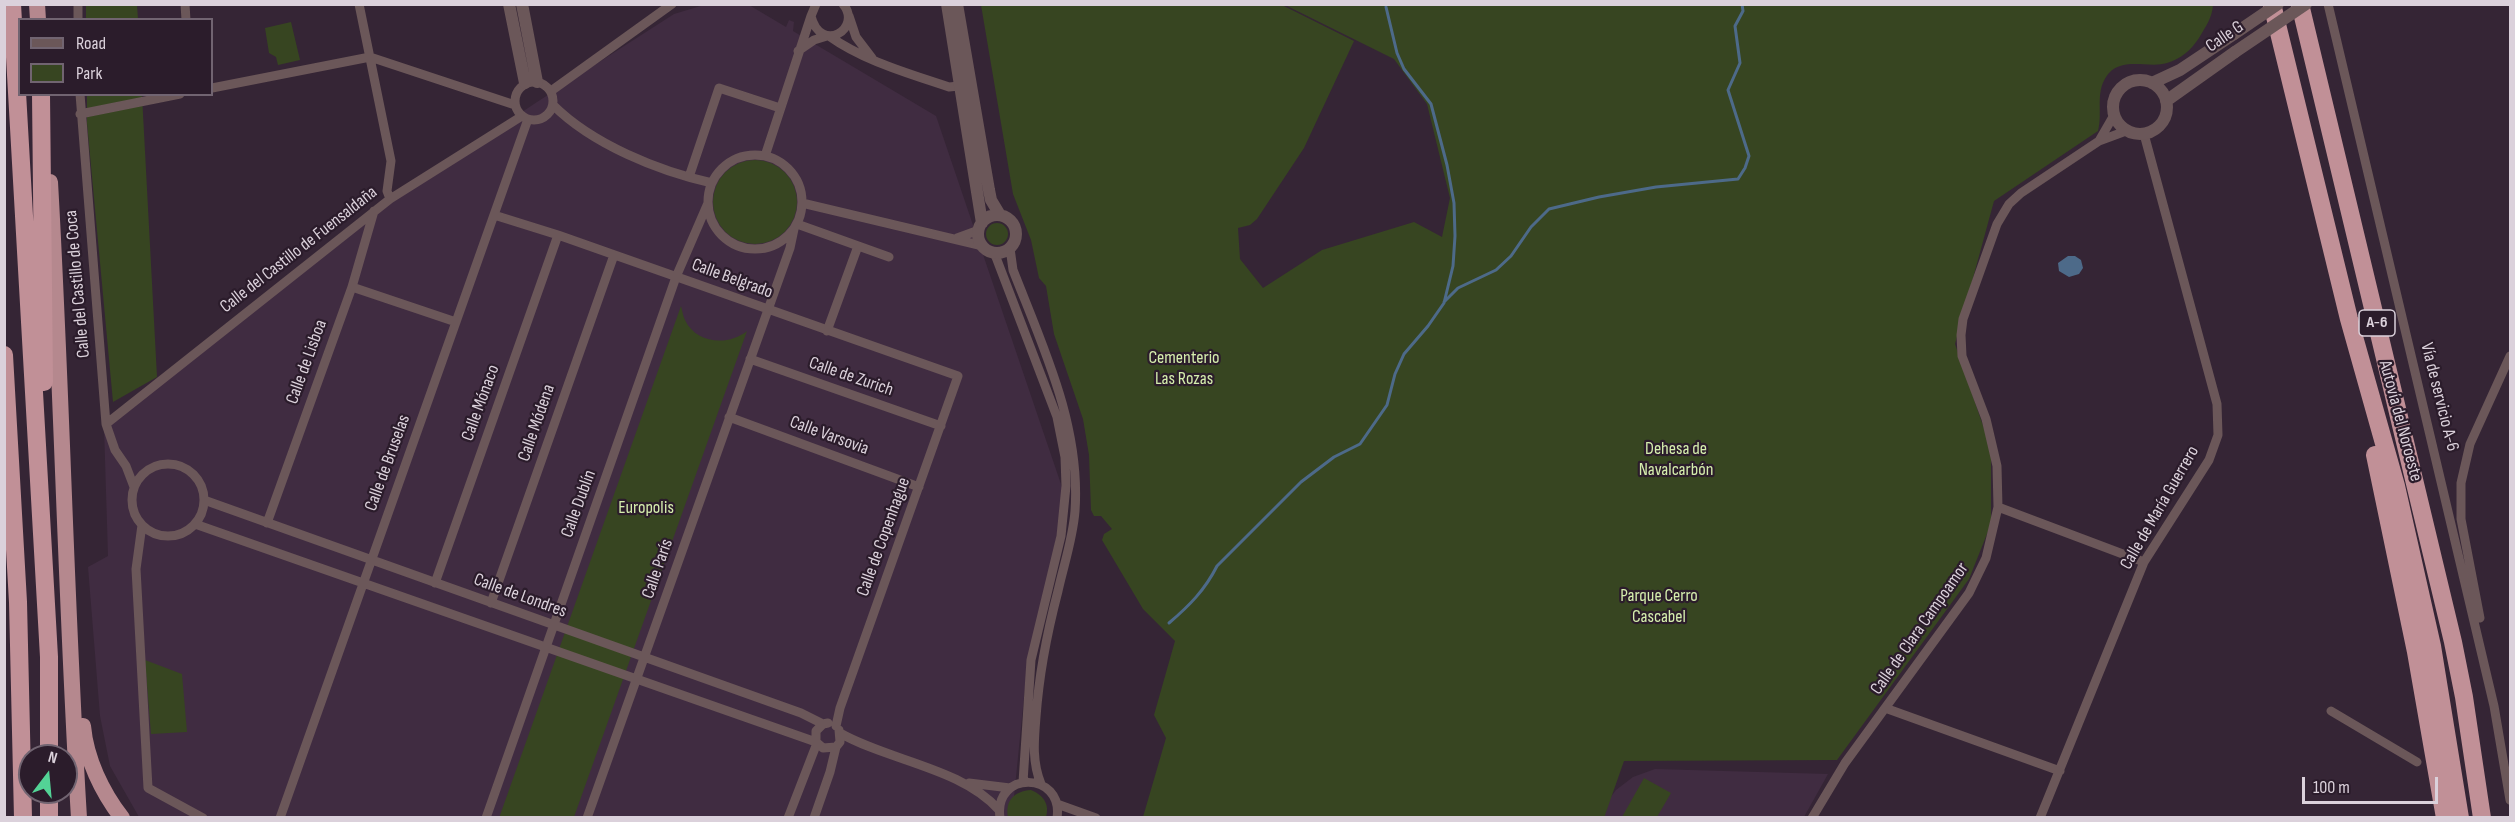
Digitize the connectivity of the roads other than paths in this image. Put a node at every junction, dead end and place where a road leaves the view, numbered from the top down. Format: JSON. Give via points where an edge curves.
{"nodes":[{"id":1,"x":12,"y":4,"type":"edge"},
{"id":2,"x":359,"y":4,"type":"edge"},
{"id":3,"x":509,"y":4,"type":"edge"},
{"id":4,"x":522,"y":4,"type":"edge"},
{"id":5,"x":672,"y":4,"type":"edge"},
{"id":6,"x":816,"y":4,"type":"edge"},
{"id":7,"x":843,"y":4,"type":"edge"},
{"id":8,"x":947,"y":4,"type":"edge"},
{"id":9,"x":957,"y":4,"type":"edge"},
{"id":10,"x":2267,"y":4,"type":"edge"},
{"id":11,"x":2272,"y":4,"type":"edge"},
{"id":12,"x":2278,"y":4,"type":"edge"},
{"id":13,"x":2300,"y":4,"type":"edge"},
{"id":14,"x":2306,"y":4,"type":"edge"},
{"id":15,"x":2328,"y":4,"type":"edge"},
{"id":16,"x":811,"y":16,"type":"junction"},
{"id":17,"x":849,"y":16,"type":"junction"},
{"id":18,"x":828,"y":36,"type":"junction"},
{"id":19,"x":798,"y":51,"type":"junction"},
{"id":20,"x":370,"y":57,"type":"junction"},
{"id":21,"x":872,"y":58,"type":"junction"},
{"id":22,"x":531,"y":82,"type":"junction"},
{"id":23,"x":2152,"y":83,"type":"junction"},
{"id":24,"x":959,"y":86,"type":"junction"},
{"id":25,"x":213,"y":88,"type":"edge"},
{"id":26,"x":551,"y":91,"type":"junction"},
{"id":27,"x":42,"y":96,"type":"edge"},
{"id":28,"x":42,"y":96,"type":"edge"},
{"id":29,"x":80,"y":96,"type":"edge"},
{"id":30,"x":170,"y":96,"type":"edge"},
{"id":31,"x":2166,"y":101,"type":"junction"},
{"id":32,"x":515,"y":105,"type":"junction"},
{"id":33,"x":553,"y":105,"type":"junction"},
{"id":34,"x":780,"y":108,"type":"junction"},
{"id":35,"x":80,"y":114,"type":"junction"},
{"id":36,"x":2114,"y":115,"type":"junction"},
{"id":37,"x":525,"y":117,"type":"junction"},
{"id":38,"x":2126,"y":131,"type":"junction"},
{"id":39,"x":2144,"y":134,"type":"junction"},
{"id":40,"x":2099,"y":141,"type":"junction"},
{"id":41,"x":765,"y":156,"type":"junction"},
{"id":42,"x":689,"y":177,"type":"junction"},
{"id":43,"x":712,"y":183,"type":"junction"},
{"id":44,"x":390,"y":199,"type":"junction"},
{"id":45,"x":708,"y":203,"type":"junction"},
{"id":46,"x":802,"y":203,"type":"junction"},
{"id":47,"x":374,"y":211,"type":"junction"},
{"id":48,"x":494,"y":215,"type":"junction"},
{"id":49,"x":1000,"y":215,"type":"junction"},
{"id":50,"x":795,"y":226,"type":"junction"},
{"id":51,"x":980,"y":226,"type":"junction"},
{"id":52,"x":558,"y":235,"type":"junction"},
{"id":53,"x":954,"y":239,"type":"junction"},
{"id":54,"x":858,"y":246,"type":"junction"},
{"id":55,"x":983,"y":246,"type":"junction"},
{"id":56,"x":1010,"y":248,"type":"junction"},
{"id":57,"x":994,"y":252,"type":"junction"},
{"id":58,"x":614,"y":255,"type":"junction"},
{"id":59,"x":889,"y":257,"type":"dead end"},
{"id":60,"x":676,"y":277,"type":"junction"},
{"id":61,"x":352,"y":287,"type":"junction"},
{"id":62,"x":768,"y":310,"type":"junction"},
{"id":63,"x":456,"y":322,"type":"junction"},
{"id":64,"x":827,"y":331,"type":"junction"},
{"id":65,"x":4,"y":355,"type":"edge"},
{"id":66,"x":2511,"y":356,"type":"edge"},
{"id":67,"x":750,"y":359,"type":"junction"},
{"id":68,"x":958,"y":376,"type":"joint"},
{"id":69,"x":729,"y":417,"type":"junction"},
{"id":70,"x":106,"y":424,"type":"junction"},
{"id":71,"x":941,"y":426,"type":"junction"},
{"id":72,"x":2371,"y":429,"type":"junction"},
{"id":73,"x":126,"y":466,"type":"junction"},
{"id":74,"x":148,"y":470,"type":"junction"},
{"id":75,"x":134,"y":487,"type":"junction"},
{"id":76,"x":919,"y":487,"type":"junction"},
{"id":77,"x":204,"y":500,"type":"junction"},
{"id":78,"x":1998,"y":507,"type":"junction"},
{"id":79,"x":267,"y":523,"type":"junction"},
{"id":80,"x":195,"y":524,"type":"junction"},
{"id":81,"x":142,"y":525,"type":"junction"},
{"id":82,"x":371,"y":560,"type":"junction"},
{"id":83,"x":2144,"y":562,"type":"junction"},
{"id":84,"x":4,"y":571,"type":"edge"},
{"id":85,"x":68,"y":575,"type":"junction"},
{"id":86,"x":363,"y":583,"type":"junction"},
{"id":87,"x":435,"y":583,"type":"junction"},
{"id":88,"x":2420,"y":593,"type":"junction"},
{"id":89,"x":491,"y":603,"type":"junction"},
{"id":90,"x":554,"y":625,"type":"junction"},
{"id":91,"x":546,"y":648,"type":"junction"},
{"id":92,"x":49,"y":657,"type":"junction"},
{"id":93,"x":644,"y":657,"type":"junction"},
{"id":94,"x":636,"y":680,"type":"junction"},
{"id":95,"x":2494,"y":706,"type":"junction"},
{"id":96,"x":1886,"y":708,"type":"junction"},
{"id":97,"x":2331,"y":711,"type":"dead end"},
{"id":98,"x":832,"y":727,"type":"junction"},
{"id":99,"x":817,"y":742,"type":"junction"},
{"id":100,"x":50,"y":744,"type":"edge"},
{"id":101,"x":836,"y":746,"type":"junction"},
{"id":102,"x":863,"y":746,"type":"junction"},
{"id":103,"x":2417,"y":762,"type":"dead end"},
{"id":104,"x":2060,"y":771,"type":"junction"},
{"id":105,"x":963,"y":782,"type":"junction"},
{"id":106,"x":1023,"y":782,"type":"junction"},
{"id":107,"x":1041,"y":784,"type":"junction"},
{"id":108,"x":1010,"y":788,"type":"junction"},
{"id":109,"x":2511,"y":800,"type":"edge"},
{"id":110,"x":1057,"y":804,"type":"junction"},
{"id":111,"x":999,"y":814,"type":"edge"},
{"id":112,"x":18,"y":818,"type":"edge"},
{"id":113,"x":23,"y":818,"type":"edge"},
{"id":114,"x":79,"y":818,"type":"edge"},
{"id":115,"x":122,"y":818,"type":"edge"},
{"id":116,"x":202,"y":818,"type":"edge"},
{"id":117,"x":280,"y":818,"type":"edge"},
{"id":118,"x":486,"y":818,"type":"edge"},
{"id":119,"x":587,"y":818,"type":"edge"},
{"id":120,"x":788,"y":818,"type":"edge"},
{"id":121,"x":814,"y":818,"type":"edge"},
{"id":122,"x":1057,"y":818,"type":"edge"},
{"id":123,"x":1096,"y":818,"type":"edge"},
{"id":124,"x":1812,"y":818,"type":"edge"},
{"id":125,"x":2040,"y":818,"type":"edge"},
{"id":126,"x":2445,"y":818,"type":"edge"},
{"id":127,"x":2460,"y":818,"type":"edge"},
{"id":128,"x":2482,"y":818,"type":"edge"}],
"edges":[{"from":1,"to":92,"type":"highway"},
{"from":2,"to":20,"type":"street"},
{"from":3,"to":22,"type":"street"},
{"from":4,"to":22,"type":"street"},
{"from":5,"to":26,"type":"street"},
{"from":6,"to":16,"type":"street"},
{"from":7,"to":17,"type":"street"},
{"from":8,"to":24,"type":"street"},
{"from":9,"to":49,"type":"street","via":[[991,200]]},
{"from":10,"to":72,"type":"highway"},
{"from":11,"to":88,"type":"highway","name":"Autovía del Noroeste","number":"A-6"},
{"from":12,"to":23,"type":"street","name":"Calle G","bridge":true,"via":[[2180,70]]},
{"from":13,"to":128,"type":"highway","name":"Autovía del Noroeste","number":"A-6","via":[[2453,642]]},
{"from":14,"to":31,"type":"street","name":"Calle G","bridge":true},
{"from":15,"to":95,"type":"street","name":"Vía de servicio A-6"},
{"from":16,"to":18,"type":"street","via":[[819,33]]},
{"from":16,"to":19,"type":"street"},
{"from":17,"to":18,"type":"street","via":[[843,31]]},
{"from":17,"to":21,"type":"street","via":[[856,37]]},
{"from":18,"to":19,"type":"street"},
{"from":18,"to":21,"type":"street","via":[[848,50]]},
{"from":19,"to":34,"type":"street"},
{"from":20,"to":25,"type":"street"},
{"from":20,"to":32,"type":"street"},
{"from":20,"to":44,"type":"street","via":[[391,161],[387,191]]},
{"from":21,"to":24,"type":"street","via":[[949,87]]},
{"from":22,"to":26,"type":"street","via":[[543,83]]},
{"from":22,"to":32,"type":"street","via":[[517,92]]},
{"from":23,"to":31,"type":"street"},
{"from":23,"to":36,"type":"street","via":[[2136,81],[2121,88],[2114,100]]},
{"from":24,"to":51,"type":"street","via":[[981,208]]},
{"from":26,"to":33,"type":"street"},
{"from":27,"to":92,"type":"highway"},
{"from":28,"to":85,"type":"highway","via":[[53,234]]},
{"from":29,"to":35,"type":"street","name":"Calle del Castillo de Coca"},
{"from":30,"to":35,"type":"street"},
{"from":31,"to":39,"type":"street","via":[[2162,124]]},
{"from":32,"to":37,"type":"street"},
{"from":33,"to":37,"type":"street","via":[[543,118]]},
{"from":33,"to":42,"type":"street","via":[[608,147]]},
{"from":34,"to":41,"type":"street"},
{"from":34,"to":42,"type":"street","via":[[719,88]]},
{"from":35,"to":70,"type":"street","name":"Calle del Castillo de Coca"},
{"from":36,"to":38,"type":"street"},
{"from":36,"to":40,"type":"street","name":"Calle de Clara Campoamor"},
{"from":37,"to":44,"type":"street","name":"Calle del Castillo de Fuensaldaña"},
{"from":37,"to":48,"type":"street","name":"Calle de Bruselas"},
{"from":38,"to":39,"type":"street"},
{"from":38,"to":40,"type":"street","name":"Calle de Clara Campoamor"},
{"from":39,"to":83,"type":"street","name":"Calle de María Guerrero","via":[[2217,404],[2218,435],[2209,460]]},
{"from":40,"to":78,"type":"street","name":"Calle de Clara Campoamor","via":[[2009,204],[1997,224],[1963,319],[1962,356],[1994,444]]},
{"from":41,"to":43,"type":"street","via":[[733,160]]},
{"from":41,"to":46,"type":"street","via":[[788,168]]},
{"from":42,"to":43,"type":"street"},
{"from":43,"to":45,"type":"street"},
{"from":44,"to":47,"type":"street","name":"Calle del Castillo de Fuensaldaña"},
{"from":45,"to":50,"type":"street","via":[[715,228],[741,247],[761,249],[774,245]]},
{"from":45,"to":60,"type":"street","name":"Calle Dublín"},
{"from":46,"to":50,"type":"street"},
{"from":46,"to":53,"type":"street"},
{"from":47,"to":61,"type":"street","name":"Calle de Lisboa"},
{"from":47,"to":70,"type":"street","name":"Calle del Castillo de Fuensaldaña"},
{"from":48,"to":52,"type":"street","name":"Calle Belgrado"},
{"from":48,"to":63,"type":"street","name":"Calle de Bruselas"},
{"from":49,"to":51,"type":"street","via":[[987,218]]},
{"from":49,"to":56,"type":"street","via":[[1010,220],[1016,230]]},
{"from":50,"to":54,"type":"street"},
{"from":50,"to":62,"type":"street","name":"Calle París"},
{"from":51,"to":53,"type":"street"},
{"from":51,"to":55,"type":"street"},
{"from":52,"to":58,"type":"street","name":"Calle Belgrado"},
{"from":52,"to":87,"type":"street","name":"Calle Mónaco"},
{"from":53,"to":55,"type":"street"},
{"from":54,"to":59,"type":"street"},
{"from":54,"to":64,"type":"street"},
{"from":55,"to":57,"type":"street"},
{"from":56,"to":57,"type":"street"},
{"from":56,"to":107,"type":"street","via":[[1013,270],[1066,415],[1076,486],[1072,537],[1049,626],[1038,695],[1034,759]]},
{"from":57,"to":106,"type":"street","via":[[1057,417],[1065,457],[1061,536],[1031,660]]},
{"from":58,"to":60,"type":"street","name":"Calle Belgrado"},
{"from":58,"to":89,"type":"street","name":"Calle Módena"},
{"from":60,"to":62,"type":"street","name":"Calle Belgrado"},
{"from":60,"to":90,"type":"street","name":"Calle Dublín"},
{"from":61,"to":63,"type":"street"},
{"from":61,"to":79,"type":"street","name":"Calle de Lisboa"},
{"from":62,"to":64,"type":"street","name":"Calle Belgrado"},
{"from":62,"to":67,"type":"street","name":"Calle París"},
{"from":63,"to":82,"type":"street","name":"Calle de Bruselas"},
{"from":64,"to":68,"type":"street","name":"Calle Belgrado"},
{"from":65,"to":113,"type":"highway","via":[[18,602]]},
{"from":66,"to":95,"type":"street","via":[[2470,444],[2461,483],[2461,519]]},
{"from":67,"to":69,"type":"street","name":"Calle París"},
{"from":67,"to":71,"type":"street","name":"Calle de Zurich"},
{"from":68,"to":71,"type":"street","name":"Calle de Copenhague"},
{"from":69,"to":76,"type":"street","name":"Calle Varsovia"},
{"from":69,"to":93,"type":"street","name":"Calle París"},
{"from":70,"to":73,"type":"street","name":"Calle del Castillo de Coca","via":[[114,450]]},
{"from":71,"to":76,"type":"street","name":"Calle de Copenhague"},
{"from":72,"to":88,"type":"highway","via":[[2412,580]]},
{"from":72,"to":126,"type":"highway"},
{"from":73,"to":74,"type":"street"},
{"from":73,"to":75,"type":"street","name":"Calle del Castillo de Coca"},
{"from":74,"to":75,"type":"street"},
{"from":74,"to":77,"type":"street","via":[[172,464],[185,468],[195,476]]},
{"from":75,"to":81,"type":"street","via":[[133,507]]},
{"from":76,"to":98,"type":"street","name":"Calle de Copenhague"},
{"from":77,"to":79,"type":"street","name":"Calle de Londres"},
{"from":77,"to":80,"type":"street"},
{"from":78,"to":83,"type":"street"},
{"from":78,"to":96,"type":"street","name":"Calle de Clara Campoamor","via":[[1986,558],[1969,593]]},
{"from":79,"to":82,"type":"street","name":"Calle de Londres"},
{"from":80,"to":81,"type":"street","via":[[186,531],[163,536]]},
{"from":80,"to":86,"type":"street"},
{"from":81,"to":116,"type":"street","via":[[136,569],[148,788]]},
{"from":82,"to":86,"type":"street","name":"Calle de Bruselas"},
{"from":82,"to":87,"type":"street","name":"Calle de Londres"},
{"from":83,"to":104,"type":"street","name":"Calle de María Guerrero"},
{"from":84,"to":112,"type":"highway"},
{"from":85,"to":114,"type":"highway"},
{"from":85,"to":115,"type":"highway","via":[[84,739],[99,782]]},
{"from":86,"to":91,"type":"street"},
{"from":86,"to":117,"type":"street","name":"Calle de Bruselas"},
{"from":87,"to":89,"type":"street","name":"Calle de Londres"},
{"from":88,"to":127,"type":"highway","name":"Autovía del Noroeste","number":"A-6"},
{"from":89,"to":90,"type":"street","name":"Calle de Londres"},
{"from":90,"to":91,"type":"street","name":"Calle Dublín"},
{"from":90,"to":93,"type":"street","name":"Calle de Londres"},
{"from":91,"to":94,"type":"street"},
{"from":91,"to":118,"type":"street","name":"Calle Dublín"},
{"from":92,"to":100,"type":"highway"},
{"from":93,"to":94,"type":"street","name":"Calle París"},
{"from":93,"to":98,"type":"street","name":"Calle de Londres"},
{"from":94,"to":99,"type":"street"},
{"from":94,"to":119,"type":"street","name":"Calle París"},
{"from":95,"to":109,"type":"street","name":"Vía de servicio A-6"},
{"from":96,"to":104,"type":"street"},
{"from":96,"to":124,"type":"street","name":"Calle de Clara Campoamor","via":[[1845,763]]},
{"from":97,"to":103,"type":"street"},
{"from":98,"to":99,"type":"street","via":[[816,732]]},
{"from":98,"to":101,"type":"street"},
{"from":98,"to":102,"type":"street","name":"Calle de Londres"},
{"from":99,"to":101,"type":"street","via":[[828,749]]},
{"from":99,"to":120,"type":"street"},
{"from":101,"to":102,"type":"street"},
{"from":101,"to":121,"type":"street"},
{"from":102,"to":105,"type":"street"},
{"from":104,"to":125,"type":"street","name":"Calle de María Guerrero"},
{"from":105,"to":108,"type":"street"},
{"from":105,"to":111,"type":"street","via":[[986,796]]},
{"from":106,"to":107,"type":"street"},
{"from":106,"to":108,"type":"street"},
{"from":107,"to":110,"type":"street"},
{"from":108,"to":111,"type":"street","via":[[1000,802]]},
{"from":110,"to":122,"type":"street"},
{"from":110,"to":123,"type":"street"}]}
